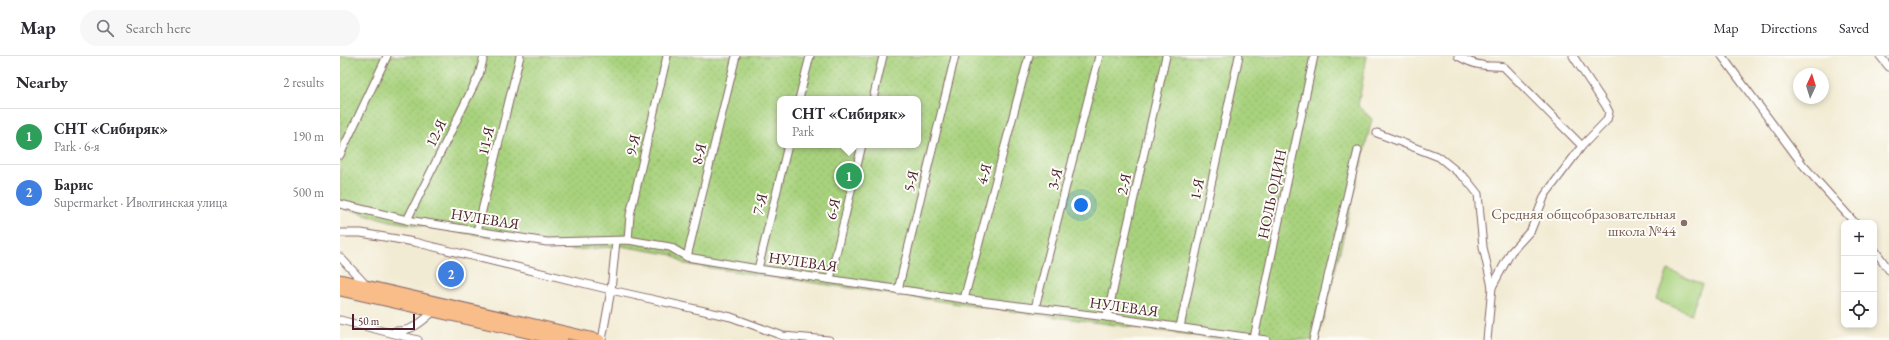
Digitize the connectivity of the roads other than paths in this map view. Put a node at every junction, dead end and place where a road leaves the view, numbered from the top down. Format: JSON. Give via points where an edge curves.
{"nodes":[{"id":1,"x":387,"y":56,"type":"edge"},
{"id":2,"x":484,"y":56,"type":"edge"},
{"id":3,"x":520,"y":56,"type":"edge"},
{"id":4,"x":668,"y":56,"type":"edge"},
{"id":5,"x":736,"y":56,"type":"edge"},
{"id":6,"x":810,"y":56,"type":"edge"},
{"id":7,"x":883,"y":56,"type":"edge"},
{"id":8,"x":955,"y":56,"type":"edge"},
{"id":9,"x":1029,"y":56,"type":"edge"},
{"id":10,"x":1099,"y":56,"type":"edge"},
{"id":11,"x":1166,"y":56,"type":"edge"},
{"id":12,"x":1239,"y":56,"type":"edge"},
{"id":13,"x":1314,"y":56,"type":"edge"},
{"id":14,"x":1458,"y":56,"type":"edge"},
{"id":15,"x":1573,"y":56,"type":"edge"},
{"id":16,"x":1722,"y":56,"type":"edge"},
{"id":17,"x":1880,"y":56,"type":"edge"},
{"id":18,"x":1889,"y":67,"type":"edge"},
{"id":19,"x":800,"y":96,"type":"edge"},
{"id":20,"x":874,"y":96,"type":"edge"},
{"id":21,"x":1378,"y":134,"type":"dead end"},
{"id":22,"x":1582,"y":146,"type":"junction"},
{"id":23,"x":787,"y":148,"type":"edge"},
{"id":24,"x":861,"y":148,"type":"edge"},
{"id":25,"x":1358,"y":150,"type":"dead end"},
{"id":26,"x":340,"y":154,"type":"edge"},
{"id":27,"x":340,"y":204,"type":"edge"},
{"id":28,"x":407,"y":220,"type":"junction"},
{"id":29,"x":1852,"y":220,"type":"edge"},
{"id":30,"x":477,"y":232,"type":"junction"},
{"id":31,"x":340,"y":233,"type":"edge"},
{"id":32,"x":628,"y":240,"type":"junction"},
{"id":33,"x":616,"y":241,"type":"junction"},
{"id":34,"x":1877,"y":253,"type":"edge"},
{"id":35,"x":340,"y":257,"type":"edge"},
{"id":36,"x":687,"y":257,"type":"junction"},
{"id":37,"x":758,"y":269,"type":"junction"},
{"id":38,"x":1889,"y":270,"type":"edge"},
{"id":39,"x":830,"y":279,"type":"junction"},
{"id":40,"x":340,"y":280,"type":"edge"},
{"id":41,"x":368,"y":286,"type":"junction"},
{"id":42,"x":1492,"y":287,"type":"junction"},
{"id":43,"x":340,"y":290,"type":"edge"},
{"id":44,"x":611,"y":290,"type":"junction"},
{"id":45,"x":898,"y":290,"type":"junction"},
{"id":46,"x":964,"y":299,"type":"junction"},
{"id":47,"x":1036,"y":308,"type":"junction"},
{"id":48,"x":434,"y":311,"type":"junction"},
{"id":49,"x":1107,"y":317,"type":"junction"},
{"id":50,"x":340,"y":320,"type":"edge"},
{"id":51,"x":1180,"y":327,"type":"junction"},
{"id":52,"x":381,"y":330,"type":"junction"},
{"id":53,"x":1254,"y":338,"type":"junction"},
{"id":54,"x":418,"y":340,"type":"edge"},
{"id":55,"x":562,"y":340,"type":"edge"},
{"id":56,"x":599,"y":340,"type":"edge"},
{"id":57,"x":602,"y":340,"type":"edge"},
{"id":58,"x":829,"y":340,"type":"edge"},
{"id":59,"x":1266,"y":340,"type":"edge"},
{"id":60,"x":1313,"y":340,"type":"edge"},
{"id":61,"x":1487,"y":340,"type":"edge"}],
"edges":[{"from":1,"to":26,"type":"street"},
{"from":2,"to":28,"type":"street","name":"12-Я","via":[[479,75]]},
{"from":3,"to":30,"type":"street","name":"11-Я"},
{"from":4,"to":32,"type":"street","name":"9-Я","via":[[630,215]]},
{"from":5,"to":36,"type":"street","name":"8-Я"},
{"from":6,"to":19,"type":"street"},
{"from":7,"to":20,"type":"street"},
{"from":8,"to":45,"type":"street","name":"5-Я"},
{"from":9,"to":46,"type":"street","name":"4-Я"},
{"from":10,"to":47,"type":"street","name":"3-Я"},
{"from":11,"to":49,"type":"street","name":"2-Я"},
{"from":12,"to":51,"type":"street","name":"1-Я"},
{"from":13,"to":53,"type":"street","name":"НОЛЬ ОДИН"},
{"from":14,"to":22,"type":"street","via":[[1474,64],[1504,67]]},
{"from":15,"to":22,"type":"street","via":[[1609,112],[1607,120]]},
{"from":16,"to":29,"type":"street","via":[[1803,165]]},
{"from":17,"to":18,"type":"street"},
{"from":21,"to":42,"type":"street","via":[[1439,157],[1466,179],[1478,194],[1483,248]]},
{"from":22,"to":42,"type":"street","via":[[1545,196],[1531,230],[1511,252]]},
{"from":23,"to":37,"type":"street","name":"7-Я"},
{"from":24,"to":39,"type":"street","name":"6-Я"},
{"from":25,"to":60,"type":"street"},
{"from":27,"to":28,"type":"street","name":"НУЛЕВАЯ"},
{"from":28,"to":30,"type":"street","name":"НУЛЕВАЯ"},
{"from":30,"to":33,"type":"street","name":"НУЛЕВАЯ","via":[[547,242]]},
{"from":31,"to":44,"type":"street","via":[[396,238]]},
{"from":32,"to":33,"type":"street","name":"НУЛЕВАЯ"},
{"from":32,"to":36,"type":"street","name":"НУЛЕВАЯ","via":[[670,247]]},
{"from":33,"to":44,"type":"street"},
{"from":34,"to":38,"type":"street"},
{"from":35,"to":41,"type":"street"},
{"from":36,"to":37,"type":"street","name":"НУЛЕВАЯ"},
{"from":37,"to":39,"type":"street","name":"НУЛЕВАЯ"},
{"from":39,"to":45,"type":"street","name":"НУЛЕВАЯ"},
{"from":40,"to":41,"type":"main road"},
{"from":41,"to":56,"type":"main road"},
{"from":42,"to":61,"type":"street"},
{"from":43,"to":48,"type":"main road"},
{"from":44,"to":57,"type":"street"},
{"from":44,"to":58,"type":"street","via":[[731,317],[783,336]]},
{"from":45,"to":46,"type":"street","name":"НУЛЕВАЯ"},
{"from":46,"to":47,"type":"street","name":"НУЛЕВАЯ"},
{"from":47,"to":49,"type":"street","name":"НУЛЕВАЯ"},
{"from":48,"to":52,"type":"street","via":[[418,325],[402,331]]},
{"from":48,"to":55,"type":"main road"},
{"from":49,"to":51,"type":"street","name":"НУЛЕВАЯ"},
{"from":50,"to":52,"type":"street"},
{"from":51,"to":53,"type":"street","name":"НУЛЕВАЯ"},
{"from":52,"to":54,"type":"street"},
{"from":53,"to":59,"type":"street","name":"НУЛЕВАЯ"}]}
